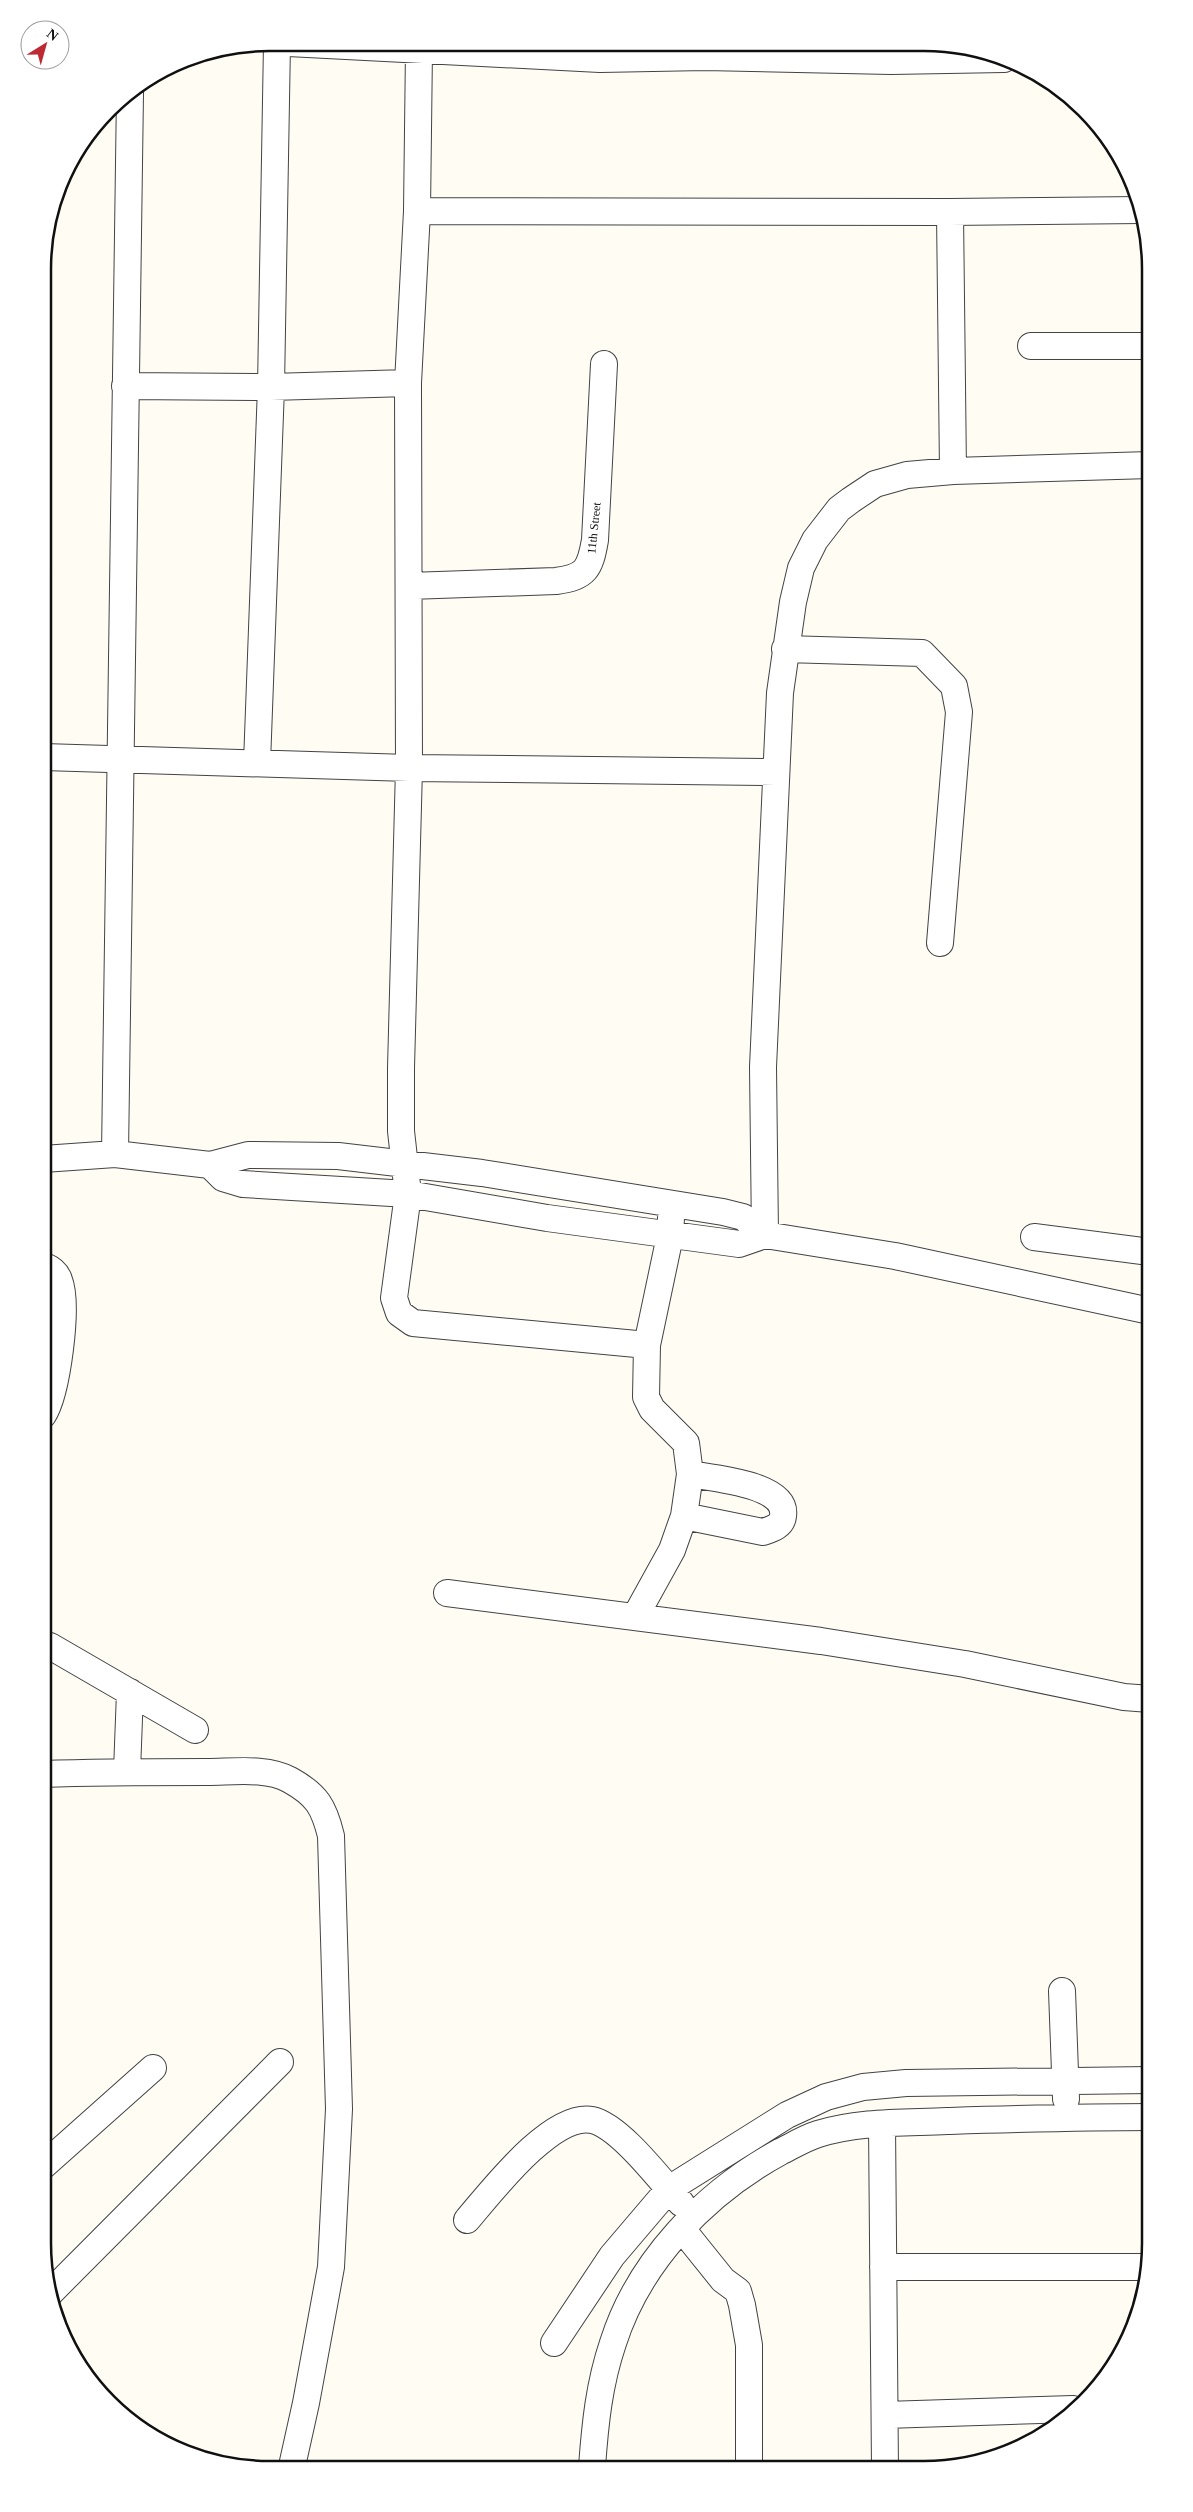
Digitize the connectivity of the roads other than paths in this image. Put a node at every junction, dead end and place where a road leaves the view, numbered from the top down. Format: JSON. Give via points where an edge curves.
{"nodes":[{"id":1,"x":277,"y":51,"type":"edge"},
{"id":2,"x":419,"y":51,"type":"edge"},
{"id":3,"x":455,"y":51,"type":"edge"},
{"id":4,"x":981,"y":59,"type":"edge"},
{"id":5,"x":130,"y":102,"type":"edge"},
{"id":6,"x":1133,"y":210,"type":"edge"},
{"id":7,"x":417,"y":211,"type":"junction"},
{"id":8,"x":950,"y":212,"type":"junction"},
{"id":9,"x":1031,"y":346,"type":"dead end"},
{"id":10,"x":1142,"y":346,"type":"edge"},
{"id":11,"x":604,"y":364,"type":"dead end"},
{"id":12,"x":408,"y":383,"type":"junction"},
{"id":13,"x":125,"y":386,"type":"junction"},
{"id":14,"x":271,"y":387,"type":"junction"},
{"id":15,"x":1142,"y":465,"type":"edge"},
{"id":16,"x":953,"y":471,"type":"junction"},
{"id":17,"x":409,"y":586,"type":"junction"},
{"id":18,"x":785,"y":648,"type":"junction"},
{"id":19,"x":51,"y":757,"type":"edge"},
{"id":20,"x":121,"y":759,"type":"junction"},
{"id":21,"x":258,"y":763,"type":"junction"},
{"id":22,"x":409,"y":768,"type":"junction"},
{"id":23,"x":775,"y":772,"type":"junction"},
{"id":24,"x":940,"y":943,"type":"dead end"},
{"id":25,"x":115,"y":1154,"type":"junction"},
{"id":26,"x":51,"y":1158,"type":"edge"},
{"id":27,"x":406,"y":1163,"type":"junction"},
{"id":28,"x":210,"y":1165,"type":"junction"},
{"id":29,"x":408,"y":1194,"type":"junction"},
{"id":30,"x":673,"y":1203,"type":"junction"},
{"id":31,"x":765,"y":1235,"type":"junction"},
{"id":32,"x":670,"y":1236,"type":"junction"},
{"id":33,"x":1034,"y":1237,"type":"dead end"},
{"id":34,"x":1142,"y":1251,"type":"edge"},
{"id":35,"x":51,"y":1270,"type":"edge"},
{"id":36,"x":1142,"y":1309,"type":"edge"},
{"id":37,"x":647,"y":1346,"type":"junction"},
{"id":38,"x":51,"y":1400,"type":"edge"},
{"id":39,"x":690,"y":1474,"type":"junction"},
{"id":40,"x":684,"y":1516,"type":"junction"},
{"id":41,"x":446,"y":1593,"type":"dead end"},
{"id":42,"x":635,"y":1618,"type":"junction"},
{"id":43,"x":51,"y":1647,"type":"edge"},
{"id":44,"x":130,"y":1692,"type":"junction"},
{"id":45,"x":1142,"y":1698,"type":"edge"},
{"id":46,"x":195,"y":1730,"type":"dead end"},
{"id":47,"x":127,"y":1771,"type":"junction"},
{"id":48,"x":51,"y":1774,"type":"edge"},
{"id":49,"x":1062,"y":1991,"type":"dead end"},
{"id":50,"x":280,"y":2062,"type":"dead end"},
{"id":51,"x":153,"y":2068,"type":"dead end"},
{"id":52,"x":1142,"y":2080,"type":"edge"},
{"id":53,"x":1066,"y":2081,"type":"junction"},
{"id":54,"x":1067,"y":2117,"type":"junction"},
{"id":55,"x":1142,"y":2117,"type":"edge"},
{"id":56,"x":882,"y":2124,"type":"junction"},
{"id":57,"x":51,"y":2158,"type":"edge"},
{"id":58,"x":669,"y":2189,"type":"junction"},
{"id":59,"x":467,"y":2220,"type":"dead end"},
{"id":60,"x":688,"y":2222,"type":"junction"},
{"id":61,"x":884,"y":2267,"type":"junction"},
{"id":62,"x":1140,"y":2267,"type":"edge"},
{"id":63,"x":56,"y":2287,"type":"edge"},
{"id":64,"x":554,"y":2343,"type":"dead end"},
{"id":65,"x":1064,"y":2409,"type":"edge"},
{"id":66,"x":885,"y":2414,"type":"junction"},
{"id":67,"x":293,"y":2461,"type":"edge"},
{"id":68,"x":593,"y":2461,"type":"edge"},
{"id":69,"x":749,"y":2461,"type":"edge"},
{"id":70,"x":884,"y":2461,"type":"edge"}],
"edges":[{"from":1,"to":14,"type":"street"},
{"from":2,"to":7,"type":"street"},
{"from":3,"to":4,"type":"street","via":[[600,59]]},
{"from":5,"to":13,"type":"street"},
{"from":6,"to":8,"type":"street"},
{"from":7,"to":8,"type":"street"},
{"from":7,"to":12,"type":"street"},
{"from":8,"to":16,"type":"street"},
{"from":9,"to":10,"type":"street"},
{"from":11,"to":17,"type":"street","name":"11th Street","via":[[595,540],[584,572],[579,577],[556,581]]},
{"from":12,"to":14,"type":"street"},
{"from":12,"to":17,"type":"street"},
{"from":13,"to":14,"type":"street"},
{"from":13,"to":20,"type":"street"},
{"from":14,"to":21,"type":"street"},
{"from":15,"to":16,"type":"street"},
{"from":16,"to":18,"type":"street","via":[[907,475],[875,484],[839,509],[815,540],[801,568]]},
{"from":17,"to":22,"type":"street"},
{"from":18,"to":23,"type":"street"},
{"from":18,"to":24,"type":"street","via":[[922,653],[954,686],[960,712]]},
{"from":19,"to":20,"type":"street"},
{"from":20,"to":21,"type":"street"},
{"from":20,"to":25,"type":"street"},
{"from":21,"to":22,"type":"street"},
{"from":22,"to":23,"type":"street"},
{"from":22,"to":27,"type":"street","via":[[401,1068]]},
{"from":23,"to":31,"type":"street","via":[[763,1067]]},
{"from":25,"to":26,"type":"street"},
{"from":25,"to":28,"type":"street"},
{"from":27,"to":28,"type":"street","via":[[269,1153]]},
{"from":27,"to":29,"type":"street"},
{"from":27,"to":30,"type":"street"},
{"from":28,"to":29,"type":"street","via":[[223,1178],[243,1184]]},
{"from":29,"to":32,"type":"street"},
{"from":29,"to":37,"type":"street","via":[[394,1298],[396,1308],[407,1320],[432,1326]]},
{"from":30,"to":31,"type":"street","via":[[743,1217]]},
{"from":30,"to":32,"type":"street"},
{"from":31,"to":32,"type":"street","via":[[740,1244]]},
{"from":31,"to":36,"type":"street","via":[[895,1256]]},
{"from":32,"to":37,"type":"street"},
{"from":33,"to":34,"type":"street"},
{"from":35,"to":38,"type":"street","via":[[57,1276],[62,1292],[61,1330]]},
{"from":37,"to":39,"type":"street","via":[[646,1397],[652,1409],[686,1443]]},
{"from":39,"to":40,"type":"street"},
{"from":39,"to":40,"type":"street","via":[[759,1487],[782,1506],[783,1516],[780,1524],[764,1532]]},
{"from":40,"to":42,"type":"street","via":[[672,1550]]},
{"from":41,"to":42,"type":"street"},
{"from":42,"to":45,"type":"street","via":[[840,1644]]},
{"from":43,"to":44,"type":"street"},
{"from":44,"to":46,"type":"street"},
{"from":44,"to":47,"type":"street"},
{"from":47,"to":48,"type":"street"},
{"from":47,"to":67,"type":"street","via":[[266,1773],[289,1779],[310,1794],[325,1811],[331,1836],[339,2109],[331,2267]]},
{"from":49,"to":53,"type":"street"},
{"from":50,"to":63,"type":"street"},
{"from":51,"to":57,"type":"street"},
{"from":52,"to":53,"type":"street"},
{"from":53,"to":54,"type":"street"},
{"from":53,"to":58,"type":"street","via":[[906,2083],[826,2097],[787,2114]]},
{"from":54,"to":55,"type":"street"},
{"from":54,"to":56,"type":"street"},
{"from":56,"to":60,"type":"street","via":[[818,2134],[797,2143],[749,2169]]},
{"from":56,"to":61,"type":"street"},
{"from":58,"to":59,"type":"street","via":[[624,2140],[593,2120],[577,2119],[532,2148]]},
{"from":58,"to":60,"type":"street"},
{"from":58,"to":64,"type":"street","via":[[612,2256]]},
{"from":60,"to":68,"type":"street","via":[[637,2286],[613,2341],[596,2413]]},
{"from":60,"to":69,"type":"street","via":[[723,2280],[738,2291],[742,2305],[749,2345]]},
{"from":61,"to":62,"type":"street"},
{"from":61,"to":66,"type":"street"},
{"from":65,"to":66,"type":"street"},
{"from":66,"to":70,"type":"street"}]}
